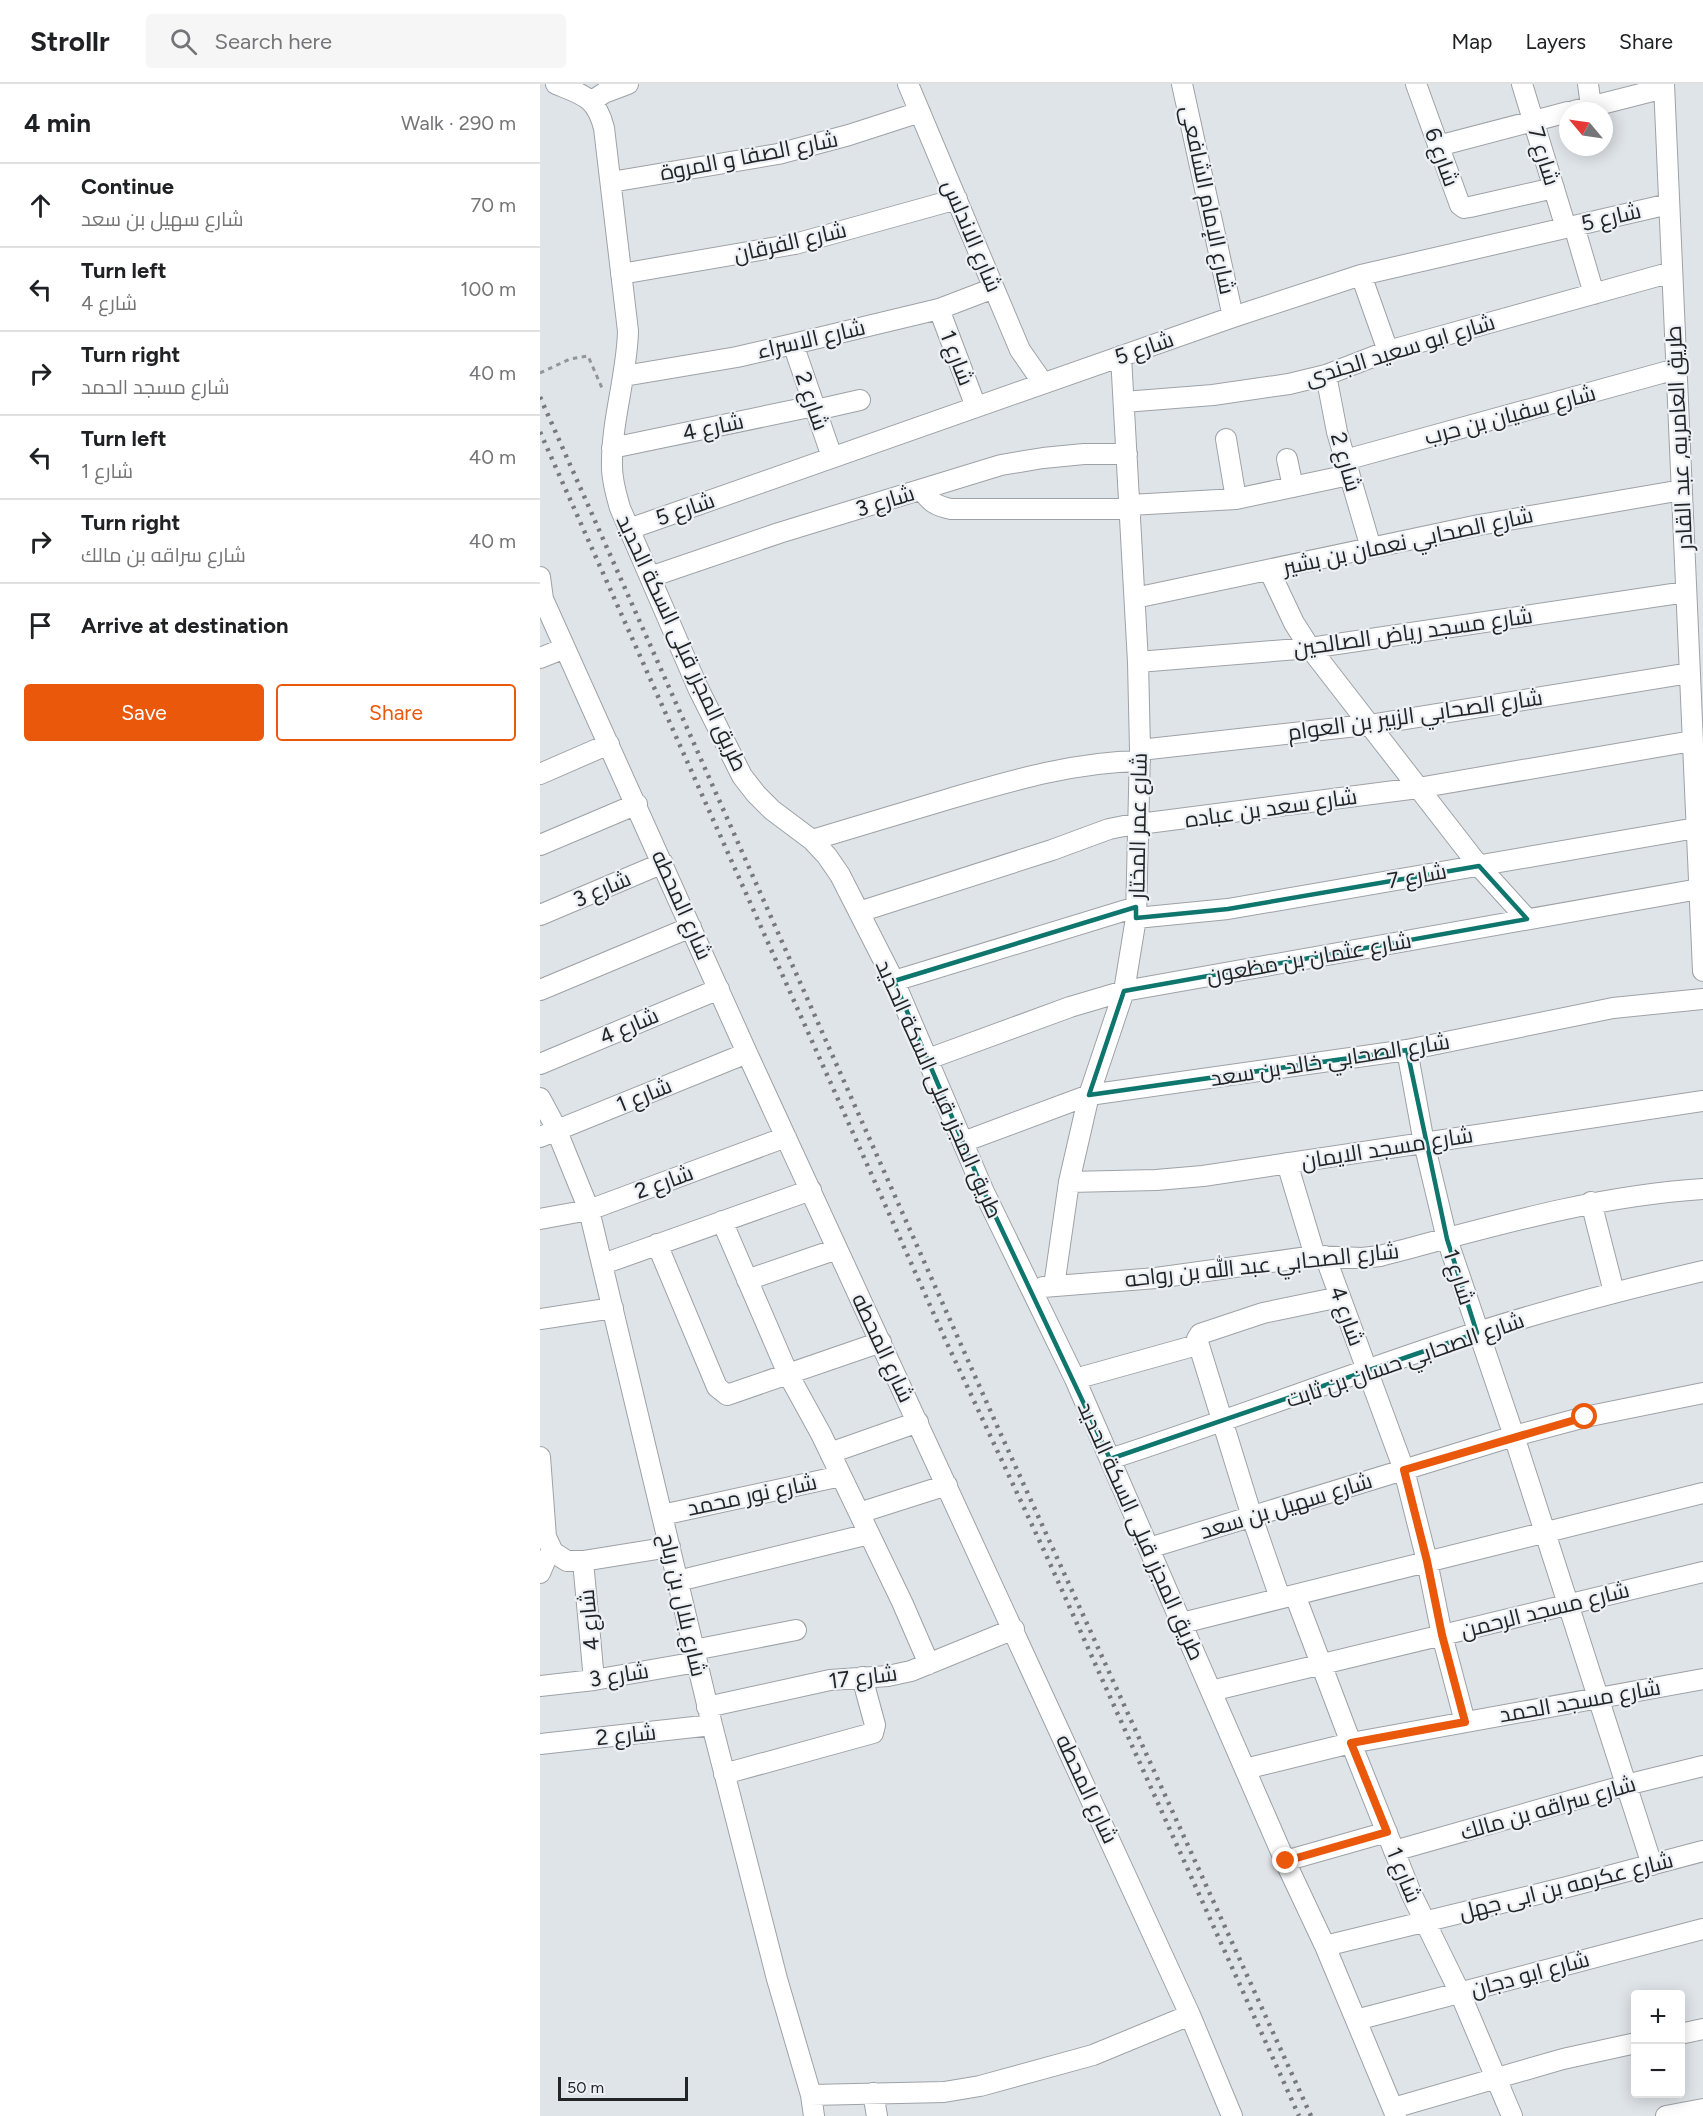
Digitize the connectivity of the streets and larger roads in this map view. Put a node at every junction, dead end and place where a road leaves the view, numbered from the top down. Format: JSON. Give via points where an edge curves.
{"nodes":[{"id":1,"x":556,"y":84,"type":"edge"},
{"id":2,"x":628,"y":84,"type":"edge"},
{"id":3,"x":908,"y":84,"type":"edge"},
{"id":4,"x":1182,"y":84,"type":"edge"},
{"id":5,"x":1416,"y":84,"type":"edge"},
{"id":6,"x":1522,"y":84,"type":"edge"},
{"id":7,"x":1588,"y":84,"type":"edge"},
{"id":8,"x":1664,"y":86,"type":"edge"},
{"id":9,"x":592,"y":101,"type":"junction"},
{"id":10,"x":1584,"y":102,"type":"edge"},
{"id":11,"x":1608,"y":102,"type":"edge"},
{"id":12,"x":920,"y":111,"type":"junction"},
{"id":13,"x":1559,"y":114,"type":"edge"},
{"id":14,"x":1534,"y":121,"type":"junction"},
{"id":15,"x":1438,"y":146,"type":"junction"},
{"id":16,"x":610,"y":182,"type":"junction"},
{"id":17,"x":1554,"y":188,"type":"junction"},
{"id":18,"x":957,"y":199,"type":"junction"},
{"id":19,"x":1669,"y":204,"type":"junction"},
{"id":20,"x":1570,"y":227,"type":"junction"},
{"id":21,"x":1672,"y":272,"type":"junction"},
{"id":22,"x":621,"y":274,"type":"junction"},
{"id":23,"x":1362,"y":275,"type":"junction"},
{"id":24,"x":994,"y":288,"type":"junction"},
{"id":25,"x":1594,"y":294,"type":"junction"},
{"id":26,"x":939,"y":309,"type":"junction"},
{"id":27,"x":1233,"y":317,"type":"junction"},
{"id":28,"x":793,"y":344,"type":"junction"},
{"id":29,"x":1388,"y":351,"type":"junction"},
{"id":30,"x":1122,"y":356,"type":"junction"},
{"id":31,"x":1676,"y":369,"type":"junction"},
{"id":32,"x":1326,"y":375,"type":"junction"},
{"id":33,"x":624,"y":376,"type":"junction"},
{"id":34,"x":1043,"y":383,"type":"junction"},
{"id":35,"x":860,"y":400,"type":"dead end"},
{"id":36,"x":1124,"y":402,"type":"junction"},
{"id":37,"x":976,"y":407,"type":"junction"},
{"id":38,"x":815,"y":408,"type":"junction"},
{"id":39,"x":1226,"y":439,"type":"dead end"},
{"id":40,"x":612,"y":448,"type":"junction"},
{"id":41,"x":1127,"y":454,"type":"junction"},
{"id":42,"x":832,"y":457,"type":"junction"},
{"id":43,"x":1287,"y":459,"type":"dead end"},
{"id":44,"x":1347,"y":468,"type":"junction"},
{"id":45,"x":1293,"y":488,"type":"junction"},
{"id":46,"x":922,"y":490,"type":"junction"},
{"id":47,"x":1682,"y":490,"type":"junction"},
{"id":48,"x":1236,"y":499,"type":"junction"},
{"id":49,"x":1130,"y":507,"type":"junction"},
{"id":50,"x":629,"y":529,"type":"junction"},
{"id":51,"x":1371,"y":548,"type":"junction"},
{"id":52,"x":1269,"y":570,"type":"junction"},
{"id":53,"x":540,"y":577,"type":"edge"},
{"id":54,"x":650,"y":577,"type":"junction"},
{"id":55,"x":1686,"y":592,"type":"junction"},
{"id":56,"x":1135,"y":598,"type":"junction"},
{"id":57,"x":542,"y":600,"type":"edge"},
{"id":58,"x":565,"y":648,"type":"junction"},
{"id":59,"x":1310,"y":648,"type":"junction"},
{"id":60,"x":540,"y":658,"type":"edge"},
{"id":61,"x":1138,"y":662,"type":"junction"},
{"id":62,"x":1689,"y":673,"type":"junction"},
{"id":63,"x":1368,"y":725,"type":"junction"},
{"id":64,"x":1692,"y":741,"type":"junction"},
{"id":65,"x":609,"y":744,"type":"junction"},
{"id":66,"x":1140,"y":755,"type":"junction"},
{"id":67,"x":540,"y":774,"type":"edge"},
{"id":68,"x":1418,"y":788,"type":"junction"},
{"id":69,"x":637,"y":804,"type":"junction"},
{"id":70,"x":1138,"y":825,"type":"junction"},
{"id":71,"x":1696,"y":828,"type":"junction"},
{"id":72,"x":812,"y":840,"type":"junction"},
{"id":73,"x":540,"y":845,"type":"edge"},
{"id":74,"x":663,"y":863,"type":"junction"},
{"id":75,"x":1479,"y":866,"type":"junction"},
{"id":76,"x":1699,"y":889,"type":"junction"},
{"id":77,"x":859,"y":912,"type":"junction"},
{"id":78,"x":1136,"y":912,"type":"junction"},
{"id":79,"x":540,"y":915,"type":"edge"},
{"id":80,"x":1527,"y":920,"type":"junction"},
{"id":81,"x":691,"y":927,"type":"junction"},
{"id":82,"x":1703,"y":972,"type":"edge"},
{"id":83,"x":894,"y":981,"type":"junction"},
{"id":84,"x":719,"y":989,"type":"junction"},
{"id":85,"x":540,"y":990,"type":"edge"},
{"id":86,"x":1124,"y":991,"type":"junction"},
{"id":87,"x":1703,"y":999,"type":"edge"},
{"id":88,"x":1407,"y":1050,"type":"junction"},
{"id":89,"x":747,"y":1053,"type":"junction"},
{"id":90,"x":928,"y":1059,"type":"junction"},
{"id":91,"x":540,"y":1064,"type":"edge"},
{"id":92,"x":1089,"y":1095,"type":"junction"},
{"id":93,"x":540,"y":1098,"type":"edge"},
{"id":94,"x":1703,"y":1101,"type":"edge"},
{"id":95,"x":549,"y":1134,"type":"edge"},
{"id":96,"x":786,"y":1137,"type":"junction"},
{"id":97,"x":963,"y":1142,"type":"junction"},
{"id":98,"x":1424,"y":1143,"type":"junction"},
{"id":99,"x":1287,"y":1163,"type":"junction"},
{"id":100,"x":1069,"y":1182,"type":"junction"},
{"id":101,"x":1703,"y":1189,"type":"edge"},
{"id":102,"x":811,"y":1190,"type":"junction"},
{"id":103,"x":1591,"y":1202,"type":"junction"},
{"id":104,"x":589,"y":1210,"type":"junction"},
{"id":105,"x":540,"y":1219,"type":"edge"},
{"id":106,"x":722,"y":1221,"type":"junction"},
{"id":107,"x":1447,"y":1239,"type":"junction"},
{"id":108,"x":657,"y":1244,"type":"junction"},
{"id":109,"x":837,"y":1249,"type":"junction"},
{"id":110,"x":1320,"y":1256,"type":"junction"},
{"id":111,"x":603,"y":1264,"type":"junction"},
{"id":112,"x":1703,"y":1271,"type":"edge"},
{"id":113,"x":747,"y":1280,"type":"junction"},
{"id":114,"x":1054,"y":1286,"type":"junction"},
{"id":115,"x":1031,"y":1288,"type":"junction"},
{"id":116,"x":1614,"y":1292,"type":"junction"},
{"id":117,"x":1340,"y":1297,"type":"junction"},
{"id":118,"x":613,"y":1308,"type":"junction"},
{"id":119,"x":540,"y":1318,"type":"edge"},
{"id":120,"x":1477,"y":1333,"type":"junction"},
{"id":121,"x":881,"y":1342,"type":"junction"},
{"id":122,"x":1197,"y":1345,"type":"junction"},
{"id":123,"x":1366,"y":1370,"type":"junction"},
{"id":124,"x":788,"y":1374,"type":"junction"},
{"id":125,"x":1075,"y":1379,"type":"junction"},
{"id":126,"x":1703,"y":1393,"type":"edge"},
{"id":127,"x":918,"y":1422,"type":"junction"},
{"id":128,"x":1223,"y":1423,"type":"junction"},
{"id":129,"x":1514,"y":1436,"type":"junction"},
{"id":130,"x":830,"y":1453,"type":"junction"},
{"id":131,"x":540,"y":1457,"type":"edge"},
{"id":132,"x":1110,"y":1460,"type":"junction"},
{"id":133,"x":1404,"y":1470,"type":"junction"},
{"id":134,"x":841,"y":1476,"type":"junction"},
{"id":135,"x":947,"y":1485,"type":"junction"},
{"id":136,"x":1703,"y":1493,"type":"edge"},
{"id":137,"x":859,"y":1513,"type":"junction"},
{"id":138,"x":662,"y":1515,"type":"junction"},
{"id":139,"x":542,"y":1517,"type":"edge"},
{"id":140,"x":1252,"y":1517,"type":"junction"},
{"id":141,"x":1545,"y":1532,"type":"junction"},
{"id":142,"x":869,"y":1534,"type":"junction"},
{"id":143,"x":670,"y":1546,"type":"junction"},
{"id":144,"x":1149,"y":1548,"type":"junction"},
{"id":145,"x":553,"y":1552,"type":"junction"},
{"id":146,"x":583,"y":1561,"type":"junction"},
{"id":147,"x":1427,"y":1561,"type":"junction"},
{"id":148,"x":540,"y":1572,"type":"edge"},
{"id":149,"x":1703,"y":1572,"type":"edge"},
{"id":150,"x":678,"y":1581,"type":"junction"},
{"id":151,"x":1288,"y":1596,"type":"junction"},
{"id":152,"x":1568,"y":1604,"type":"junction"},
{"id":153,"x":1182,"y":1623,"type":"junction"},
{"id":154,"x":1014,"y":1629,"type":"junction"},
{"id":155,"x":796,"y":1630,"type":"dead end"},
{"id":156,"x":1442,"y":1635,"type":"junction"},
{"id":157,"x":695,"y":1656,"type":"junction"},
{"id":158,"x":929,"y":1664,"type":"junction"},
{"id":159,"x":1321,"y":1664,"type":"junction"},
{"id":160,"x":862,"y":1677,"type":"junction"},
{"id":161,"x":1703,"y":1678,"type":"edge"},
{"id":162,"x":594,"y":1680,"type":"junction"},
{"id":163,"x":540,"y":1686,"type":"edge"},
{"id":164,"x":1211,"y":1691,"type":"junction"},
{"id":165,"x":1598,"y":1697,"type":"junction"},
{"id":166,"x":710,"y":1716,"type":"junction"},
{"id":167,"x":1465,"y":1722,"type":"junction"},
{"id":168,"x":1351,"y":1743,"type":"junction"},
{"id":169,"x":540,"y":1744,"type":"edge"},
{"id":170,"x":1703,"y":1766,"type":"edge"},
{"id":171,"x":1245,"y":1769,"type":"junction"},
{"id":172,"x":724,"y":1774,"type":"junction"},
{"id":173,"x":1626,"y":1785,"type":"junction"},
{"id":174,"x":1387,"y":1832,"type":"junction"},
{"id":175,"x":1394,"y":1851,"type":"junction"},
{"id":176,"x":1703,"y":1851,"type":"edge"},
{"id":177,"x":1286,"y":1861,"type":"junction"},
{"id":178,"x":1652,"y":1864,"type":"junction"},
{"id":179,"x":1425,"y":1922,"type":"junction"},
{"id":180,"x":1703,"y":1929,"type":"edge"},
{"id":181,"x":1325,"y":1946,"type":"junction"},
{"id":182,"x":1460,"y":1993,"type":"junction"},
{"id":183,"x":1190,"y":2015,"type":"junction"},
{"id":184,"x":1356,"y":2020,"type":"junction"},
{"id":185,"x":1703,"y":2029,"type":"edge"},
{"id":186,"x":1685,"y":2033,"type":"edge"},
{"id":187,"x":1631,"y":2044,"type":"edge"},
{"id":188,"x":1497,"y":2078,"type":"junction"},
{"id":189,"x":873,"y":2093,"type":"junction"},
{"id":190,"x":811,"y":2095,"type":"junction"},
{"id":191,"x":1703,"y":2109,"type":"edge"},
{"id":192,"x":1395,"y":2112,"type":"edge"},
{"id":193,"x":814,"y":2116,"type":"edge"},
{"id":194,"x":878,"y":2116,"type":"edge"},
{"id":195,"x":1232,"y":2116,"type":"edge"},
{"id":196,"x":1512,"y":2116,"type":"edge"},
{"id":197,"x":1666,"y":2116,"type":"edge"}],
"edges":[{"from":1,"to":9,"type":"street"},
{"from":2,"to":9,"type":"street"},
{"from":3,"to":12,"type":"street","name":"شارع الاندلس"},
{"from":4,"to":27,"type":"street","name":"شارع الإمام الشافعى"},
{"from":5,"to":15,"type":"street","name":"شارع 6"},
{"from":6,"to":14,"type":"street","name":"شارع 7"},
{"from":7,"to":10,"type":"street"},
{"from":8,"to":11,"type":"street"},
{"from":8,"to":19,"type":"street","name":"طريق العامريه, عبد القادر"},
{"from":9,"to":16,"type":"street","name":"طريق المجزر قبلى السكة الحديد","via":[[604,128]]},
{"from":12,"to":16,"type":"street","name":"شارع الصفا و المروة","via":[[778,154]]},
{"from":12,"to":18,"type":"street","name":"شارع الاندلس"},
{"from":13,"to":14,"type":"street"},
{"from":14,"to":15,"type":"street"},
{"from":14,"to":17,"type":"street","name":"شارع 7"},
{"from":15,"to":17,"type":"street","name":"شارع 6","via":[[1464,208]]},
{"from":16,"to":22,"type":"street","name":"طريق المجزر قبلى السكة الحديد"},
{"from":17,"to":20,"type":"street","name":"شارع 7"},
{"from":18,"to":22,"type":"street","name":"شارع الفرقان","via":[[795,244]]},
{"from":18,"to":24,"type":"street","name":"شارع الاندلس"},
{"from":19,"to":20,"type":"street","name":"شارع 5"},
{"from":19,"to":21,"type":"street","name":"طريق العامريه, عبد القادر"},
{"from":20,"to":23,"type":"street","name":"شارع 5"},
{"from":20,"to":25,"type":"street","name":"شارع 7"},
{"from":21,"to":25,"type":"street","name":"شارع ابو سعيد الجندى"},
{"from":21,"to":31,"type":"street","name":"طريق العامريه, عبد القادر"},
{"from":22,"to":33,"type":"street","name":"طريق المجزر قبلى السكة الحديد","via":[[628,331]]},
{"from":23,"to":27,"type":"street","name":"شارع 5"},
{"from":23,"to":29,"type":"street"},
{"from":24,"to":26,"type":"street","name":"شارع الاسراء"},
{"from":24,"to":34,"type":"street","name":"شارع الاندلس","via":[[1020,350]]},
{"from":25,"to":29,"type":"street","name":"شارع ابو سعيد الجندى"},
{"from":26,"to":28,"type":"street","name":"شارع الاسراء"},
{"from":26,"to":37,"type":"street","name":"شارع 1"},
{"from":27,"to":30,"type":"street","name":"شارع 5"},
{"from":28,"to":33,"type":"street","name":"شارع الاسراء"},
{"from":28,"to":38,"type":"street","name":"شارع 2"},
{"from":29,"to":32,"type":"street","name":"شارع ابو سعيد الجندى"},
{"from":30,"to":34,"type":"street","name":"شارع 5"},
{"from":30,"to":36,"type":"street","name":"شارع عمر المختار"},
{"from":31,"to":44,"type":"street","name":"شارع سفيان بن حرب"},
{"from":31,"to":47,"type":"street","name":"طريق العامريه, عبد القادر"},
{"from":32,"to":36,"type":"street","name":"شارع ابو سعيد الجندى","via":[[1232,393]]},
{"from":32,"to":44,"type":"street","name":"شارع 2"},
{"from":33,"to":40,"type":"street","name":"طريق المجزر قبلى السكة الحديد"},
{"from":34,"to":37,"type":"street","name":"شارع 5"},
{"from":35,"to":38,"type":"street","name":"شارع 4"},
{"from":36,"to":41,"type":"street","name":"شارع عمر المختار"},
{"from":37,"to":42,"type":"street","name":"شارع 5"},
{"from":38,"to":40,"type":"street","name":"شارع 4"},
{"from":38,"to":42,"type":"street","name":"شارع 2"},
{"from":39,"to":48,"type":"street"},
{"from":40,"to":50,"type":"street","name":"طريق المجزر قبلى السكة الحديد","via":[[614,489]]},
{"from":41,"to":46,"type":"street","name":"شارع 3","via":[[1084,454],[1001,465]]},
{"from":41,"to":49,"type":"street","name":"شارع عمر المختار"},
{"from":42,"to":50,"type":"street","name":"شارع 5"},
{"from":43,"to":45,"type":"street"},
{"from":44,"to":45,"type":"street","name":"شارع سفيان بن حرب"},
{"from":44,"to":51,"type":"street","name":"شارع 2"},
{"from":45,"to":48,"type":"street","name":"شارع سفيان بن حرب"},
{"from":46,"to":49,"type":"street","name":"شارع سفيان بن حرب","via":[[929,501],[951,509]]},
{"from":46,"to":54,"type":"street","name":"شارع 3"},
{"from":47,"to":51,"type":"street","name":"شارع الصحابي نعمان بن بشير"},
{"from":47,"to":55,"type":"street","name":"طريق العامريه, عبد القادر"},
{"from":48,"to":49,"type":"street","name":"شارع سفيان بن حرب"},
{"from":49,"to":56,"type":"street","name":"شارع عمر المختار"},
{"from":50,"to":54,"type":"street","name":"طريق المجزر قبلى السكة الحديد"},
{"from":51,"to":52,"type":"street","name":"شارع الصحابي نعمان بن بشير"},
{"from":52,"to":56,"type":"street","name":"شارع الصحابي نعمان بن بشير"},
{"from":52,"to":59,"type":"street"},
{"from":53,"to":57,"type":"street","name":"شارع المحطه"},
{"from":54,"to":72,"type":"street","name":"طريق المجزر قبلى السكة الحديد","via":[[698,688],[742,776],[772,810]]},
{"from":55,"to":59,"type":"street","name":"شارع مسجد رياض الصالحين"},
{"from":55,"to":62,"type":"street","name":"طريق العامريه, عبد القادر"},
{"from":56,"to":61,"type":"street","name":"شارع عمر المختار"},
{"from":57,"to":58,"type":"street","name":"شارع المحطه"},
{"from":58,"to":60,"type":"street"},
{"from":58,"to":65,"type":"street","name":"شارع المحطه"},
{"from":59,"to":61,"type":"street","name":"شارع مسجد رياض الصالحين"},
{"from":59,"to":63,"type":"street"},
{"from":61,"to":66,"type":"street","name":"شارع عمر المختار"},
{"from":62,"to":63,"type":"street","name":"شارع الصحابي الزبير بن العوام"},
{"from":62,"to":64,"type":"street","name":"طريق العامريه, عبد القادر"},
{"from":63,"to":66,"type":"street","name":"شارع الصحابي الزبير بن العوام"},
{"from":63,"to":68,"type":"street"},
{"from":64,"to":68,"type":"street","name":"شارع سعد بن عباده"},
{"from":64,"to":71,"type":"street","name":"طريق العامريه, عبد القادر"},
{"from":65,"to":67,"type":"street"},
{"from":65,"to":69,"type":"street","name":"شارع المحطه"},
{"from":66,"to":70,"type":"street","name":"شارع عمر المختار"},
{"from":66,"to":72,"type":"street","name":"شارع الصحابي الزبير بن العوام","via":[[1005,783]]},
{"from":68,"to":70,"type":"street","name":"شارع سعد بن عباده"},
{"from":68,"to":75,"type":"street"},
{"from":69,"to":73,"type":"street"},
{"from":69,"to":74,"type":"street","name":"شارع المحطه"},
{"from":70,"to":77,"type":"street","name":"شارع سعد بن عباده","via":[[1109,829]]},
{"from":70,"to":78,"type":"street","name":"شارع عمر المختار"},
{"from":71,"to":75,"type":"street","name":"شارع 7"},
{"from":71,"to":76,"type":"street","name":"طريق العامريه, عبد القادر"},
{"from":72,"to":77,"type":"street","name":"طريق المجزر قبلى السكة الحديد","via":[[840,875]]},
{"from":74,"to":79,"type":"street","name":"شارع 3"},
{"from":74,"to":81,"type":"street","name":"شارع المحطه"},
{"from":75,"to":78,"type":"street","name":"شارع 7","via":[[1228,909]]},
{"from":75,"to":80,"type":"street"},
{"from":76,"to":80,"type":"street","name":"شارع عثمان بن مظعون"},
{"from":76,"to":82,"type":"street","name":"طريق العامريه, عبد القادر"},
{"from":77,"to":83,"type":"street","name":"طريق المجزر قبلى السكة الحديد"},
{"from":78,"to":83,"type":"street","name":"شارع 7"},
{"from":78,"to":86,"type":"street","name":"شارع عمر المختار"},
{"from":80,"to":86,"type":"street","name":"شارع عثمان بن مظعون"},
{"from":81,"to":84,"type":"street","name":"شارع المحطه"},
{"from":81,"to":85,"type":"street"},
{"from":83,"to":90,"type":"street","name":"طريق المجزر قبلى السكة الحديد"},
{"from":84,"to":89,"type":"street","name":"شارع المحطه"},
{"from":84,"to":91,"type":"street","name":"شارع 4"},
{"from":86,"to":90,"type":"street","name":"شارع عثمان بن مظعون"},
{"from":86,"to":92,"type":"street","name":"شارع عمر المختار"},
{"from":87,"to":88,"type":"street","name":"شارع الصحابي خالد بن سعد","via":[[1613,1008]]},
{"from":88,"to":92,"type":"street","name":"شارع الصحابي خالد بن سعد"},
{"from":88,"to":98,"type":"street","name":"شارع 1"},
{"from":89,"to":95,"type":"street","name":"شارع 1"},
{"from":89,"to":96,"type":"street","name":"شارع المحطه"},
{"from":90,"to":97,"type":"street","name":"طريق المجزر قبلى السكة الحديد"},
{"from":92,"to":97,"type":"street","name":"شارع الصحابي خالد بن سعد"},
{"from":92,"to":100,"type":"street","name":"شارع عمر المختار"},
{"from":93,"to":95,"type":"street","name":"شارع بلال بن رباح"},
{"from":94,"to":98,"type":"street","name":"شارع مسجد الايمان"},
{"from":95,"to":104,"type":"street","name":"شارع بلال بن رباح"},
{"from":96,"to":102,"type":"street","name":"شارع المحطه"},
{"from":96,"to":104,"type":"street","name":"شارع 2"},
{"from":97,"to":115,"type":"street","name":"طريق المجزر قبلى السكة الحديد"},
{"from":98,"to":99,"type":"street","name":"شارع مسجد الايمان"},
{"from":98,"to":107,"type":"street","name":"شارع 1"},
{"from":99,"to":100,"type":"street","name":"شارع مسجد الايمان","via":[[1203,1176]]},
{"from":99,"to":110,"type":"street","name":"شارع 4"},
{"from":100,"to":114,"type":"street","name":"شارع عمر المختار"},
{"from":101,"to":103,"type":"street","name":"شارع الصحابي عبد الله بن رواحه"},
{"from":102,"to":106,"type":"street"},
{"from":102,"to":109,"type":"street","name":"شارع المحطه"},
{"from":103,"to":107,"type":"street","name":"شارع الصحابي عبد الله بن رواحه"},
{"from":103,"to":116,"type":"street"},
{"from":104,"to":105,"type":"street","name":"شارع 2"},
{"from":104,"to":111,"type":"street","name":"شارع بلال بن رباح"},
{"from":106,"to":108,"type":"street"},
{"from":106,"to":113,"type":"street"},
{"from":107,"to":110,"type":"street","name":"شارع الصحابي عبد الله بن رواحه","via":[[1380,1256]]},
{"from":107,"to":120,"type":"street","name":"شارع 1"},
{"from":108,"to":111,"type":"street"},
{"from":108,"to":124,"type":"street","via":[[721,1392],[731,1395]]},
{"from":109,"to":113,"type":"street"},
{"from":109,"to":121,"type":"street","name":"شارع المحطه"},
{"from":110,"to":114,"type":"street","name":"شارع الصحابي عبد الله بن رواحه","via":[[1156,1278]]},
{"from":110,"to":117,"type":"street","name":"شارع 4"},
{"from":111,"to":118,"type":"street","name":"شارع بلال بن رباح"},
{"from":112,"to":116,"type":"street","name":"شارع الصحابي حسان بن ثابت"},
{"from":113,"to":124,"type":"street"},
{"from":114,"to":115,"type":"street","name":"شارع الصحابي عبد الله بن رواحه"},
{"from":115,"to":125,"type":"street","name":"طريق المجزر قبلى السكة الحديد"},
{"from":116,"to":120,"type":"street","name":"شارع الصحابي حسان بن ثابت"},
{"from":117,"to":122,"type":"street","via":[[1244,1319],[1200,1334]]},
{"from":117,"to":123,"type":"street","name":"شارع 4"},
{"from":118,"to":119,"type":"street"},
{"from":118,"to":138,"type":"street","name":"شارع بلال بن رباح"},
{"from":120,"to":123,"type":"street","name":"شارع الصحابي حسان بن ثابت"},
{"from":120,"to":129,"type":"street","name":"شارع 1"},
{"from":121,"to":124,"type":"street"},
{"from":121,"to":127,"type":"street","name":"شارع المحطه"},
{"from":122,"to":125,"type":"street"},
{"from":122,"to":128,"type":"street","name":"شارع 1"},
{"from":123,"to":128,"type":"street","name":"شارع الصحابي حسان بن ثابت"},
{"from":123,"to":133,"type":"street","name":"شارع 4"},
{"from":124,"to":130,"type":"street"},
{"from":125,"to":132,"type":"street","name":"طريق المجزر قبلى السكة الحديد"},
{"from":126,"to":129,"type":"street","name":"شارع سهيل بن سعد"},
{"from":127,"to":130,"type":"street"},
{"from":127,"to":135,"type":"street","name":"شارع المحطه"},
{"from":128,"to":132,"type":"street","name":"شارع الصحابي حسان بن ثابت"},
{"from":128,"to":140,"type":"street","name":"شارع 1"},
{"from":129,"to":133,"type":"street","name":"شارع سهيل بن سعد"},
{"from":129,"to":141,"type":"street","name":"شارع 1"},
{"from":130,"to":134,"type":"street"},
{"from":131,"to":139,"type":"street"},
{"from":132,"to":144,"type":"street","name":"طريق المجزر قبلى السكة الحديد"},
{"from":133,"to":140,"type":"street","name":"شارع سهيل بن سعد"},
{"from":133,"to":147,"type":"street","name":"شارع 4"},
{"from":134,"to":137,"type":"street"},
{"from":134,"to":138,"type":"street","name":"شارع نور محمد"},
{"from":135,"to":137,"type":"street"},
{"from":135,"to":154,"type":"street","name":"شارع المحطه"},
{"from":136,"to":141,"type":"street"},
{"from":137,"to":142,"type":"street"},
{"from":138,"to":143,"type":"street","name":"شارع بلال بن رباح"},
{"from":139,"to":145,"type":"street"},
{"from":140,"to":144,"type":"street","name":"شارع سهيل بن سعد"},
{"from":140,"to":151,"type":"street","name":"شارع 1"},
{"from":141,"to":147,"type":"street"},
{"from":141,"to":152,"type":"street","name":"شارع 1"},
{"from":142,"to":150,"type":"street"},
{"from":142,"to":158,"type":"street"},
{"from":143,"to":146,"type":"street"},
{"from":143,"to":150,"type":"street","name":"شارع بلال بن رباح"},
{"from":144,"to":153,"type":"street","name":"طريق المجزر قبلى السكة الحديد"},
{"from":145,"to":146,"type":"street","via":[[567,1561]]},
{"from":145,"to":148,"type":"street"},
{"from":146,"to":162,"type":"street","name":"شارع 4"},
{"from":147,"to":151,"type":"street"},
{"from":147,"to":156,"type":"street","name":"شارع 4"},
{"from":149,"to":152,"type":"street","name":"شارع مسجد الرحمن"},
{"from":150,"to":157,"type":"street","name":"شارع بلال بن رباح"},
{"from":151,"to":153,"type":"street"},
{"from":151,"to":159,"type":"street","name":"شارع 1"},
{"from":152,"to":156,"type":"street","name":"شارع مسجد الرحمن"},
{"from":152,"to":165,"type":"street","name":"شارع 1"},
{"from":153,"to":164,"type":"street","name":"طريق المجزر قبلى السكة الحديد"},
{"from":154,"to":158,"type":"street","name":"شارع 17"},
{"from":154,"to":183,"type":"street","name":"شارع المحطه"},
{"from":155,"to":157,"type":"street","name":"شارع 3"},
{"from":156,"to":159,"type":"street","name":"شارع مسجد الرحمن"},
{"from":156,"to":167,"type":"street","name":"شارع 4"},
{"from":157,"to":162,"type":"street","name":"شارع 3"},
{"from":157,"to":166,"type":"street","name":"شارع بلال بن رباح"},
{"from":158,"to":160,"type":"street","name":"شارع 17","via":[[888,1676]]},
{"from":159,"to":164,"type":"street","name":"شارع مسجد الرحمن"},
{"from":159,"to":168,"type":"street","name":"شارع 1"},
{"from":160,"to":166,"type":"street","name":"شارع 17","via":[[830,1680]]},
{"from":160,"to":172,"type":"street","via":[[875,1725],[873,1733]]},
{"from":161,"to":165,"type":"street","name":"شارع مسجد الحمد"},
{"from":162,"to":163,"type":"street","name":"شارع 3"},
{"from":164,"to":171,"type":"street","name":"طريق المجزر قبلى السكة الحديد"},
{"from":165,"to":167,"type":"street","name":"شارع مسجد الحمد"},
{"from":165,"to":173,"type":"street","name":"شارع 1"},
{"from":166,"to":169,"type":"street","name":"شارع 2"},
{"from":166,"to":172,"type":"street","name":"شارع بلال بن رباح"},
{"from":167,"to":168,"type":"street","name":"شارع مسجد الحمد"},
{"from":168,"to":171,"type":"street","name":"شارع مسجد الحمد"},
{"from":168,"to":174,"type":"street","name":"شارع 1"},
{"from":170,"to":173,"type":"street","name":"شارع سراقه بن مالك"},
{"from":171,"to":177,"type":"street","name":"طريق المجزر قبلى السكة الحديد"},
{"from":172,"to":190,"type":"street","name":"شارع بلال بن رباح"},
{"from":173,"to":175,"type":"street","name":"شارع سراقه بن مالك"},
{"from":173,"to":178,"type":"street","name":"شارع 1"},
{"from":174,"to":175,"type":"street","name":"شارع 1"},
{"from":174,"to":177,"type":"street"},
{"from":175,"to":179,"type":"street","name":"شارع 1"},
{"from":176,"to":178,"type":"street","name":"شارع عكرمه بن ابى جهل"},
{"from":177,"to":181,"type":"street","name":"طريق المجزر قبلى السكة الحديد"},
{"from":178,"to":179,"type":"street","name":"شارع عكرمه بن ابى جهل"},
{"from":179,"to":181,"type":"street","name":"شارع عكرمه بن ابى جهل"},
{"from":179,"to":182,"type":"street","name":"شارع 1"},
{"from":180,"to":182,"type":"street","name":"شارع ابو دجان"},
{"from":181,"to":184,"type":"street","name":"طريق المجزر قبلى السكة الحديد"},
{"from":182,"to":184,"type":"street","name":"شارع ابو دجان"},
{"from":182,"to":188,"type":"street","name":"شارع 1"},
{"from":183,"to":189,"type":"street","via":[[1093,2055],[1005,2080],[950,2091]]},
{"from":183,"to":195,"type":"street","name":"شارع المحطه"},
{"from":184,"to":192,"type":"street","name":"طريق المجزر قبلى السكة الحديد"},
{"from":185,"to":186,"type":"street"},
{"from":187,"to":188,"type":"street"},
{"from":188,"to":192,"type":"street"},
{"from":188,"to":196,"type":"street","name":"شارع 1"},
{"from":189,"to":190,"type":"street"},
{"from":189,"to":194,"type":"street"},
{"from":190,"to":193,"type":"street","name":"شارع بلال بن رباح"},
{"from":191,"to":197,"type":"street"}]}
